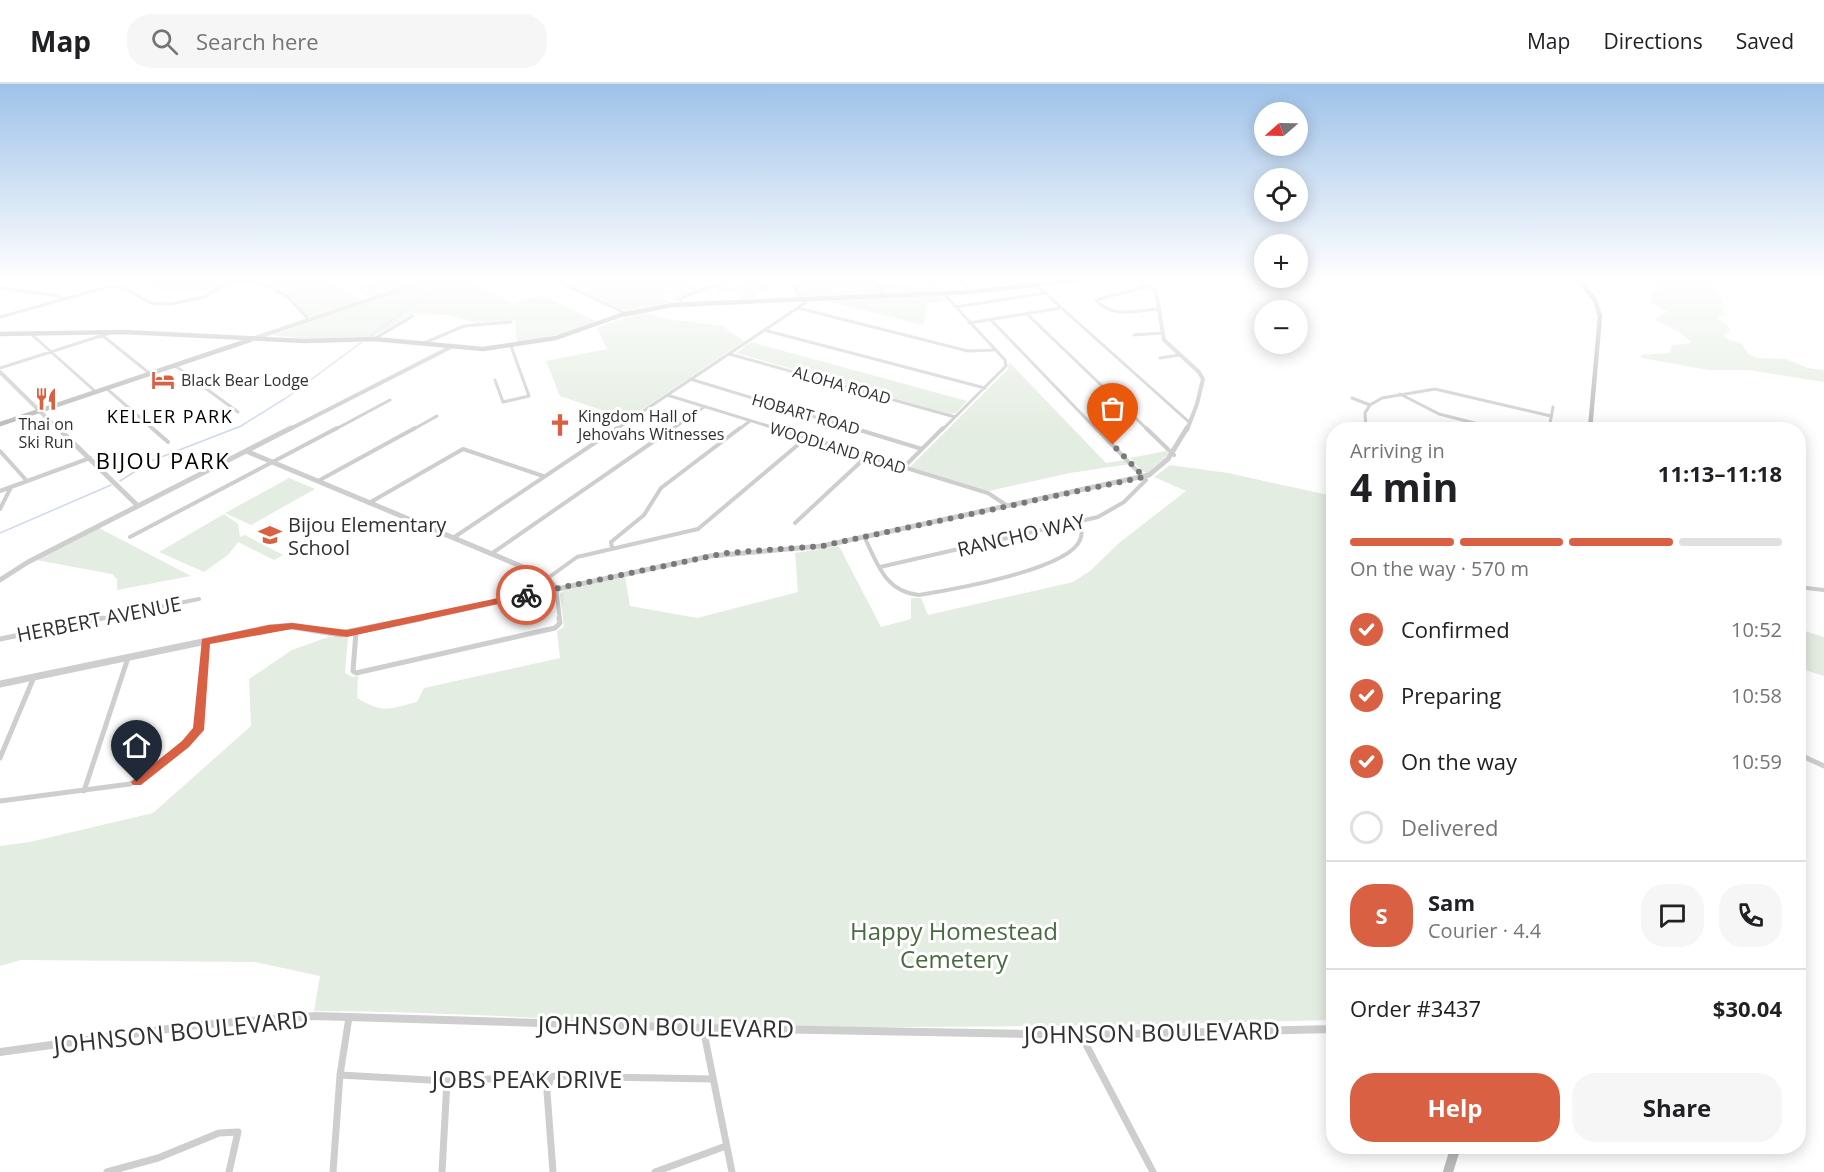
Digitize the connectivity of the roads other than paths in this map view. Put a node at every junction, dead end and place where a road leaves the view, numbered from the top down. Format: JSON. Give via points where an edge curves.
{"nodes":[{"id":1,"x":277,"y":331,"type":"edge"},
{"id":2,"x":389,"y":331,"type":"edge"},
{"id":3,"x":453,"y":331,"type":"edge"},
{"id":4,"x":581,"y":331,"type":"edge"},
{"id":5,"x":763,"y":331,"type":"edge"},
{"id":6,"x":767,"y":331,"type":"edge"},
{"id":7,"x":887,"y":331,"type":"edge"},
{"id":8,"x":976,"y":331,"type":"edge"},
{"id":9,"x":1001,"y":331,"type":"edge"},
{"id":10,"x":1044,"y":331,"type":"edge"},
{"id":11,"x":1087,"y":331,"type":"edge"},
{"id":12,"x":1599,"y":331,"type":"edge"},
{"id":13,"x":30,"y":333,"type":"junction"},
{"id":14,"x":1162,"y":333,"type":"joint"},
{"id":15,"x":0,"y":334,"type":"edge"},
{"id":16,"x":100,"y":334,"type":"junction"},
{"id":17,"x":1134,"y":335,"type":"dead end"},
{"id":18,"x":255,"y":338,"type":"junction"},
{"id":19,"x":375,"y":339,"type":"junction"},
{"id":20,"x":424,"y":343,"type":"junction"},
{"id":21,"x":511,"y":346,"type":"junction"},
{"id":22,"x":451,"y":347,"type":"junction"},
{"id":23,"x":995,"y":350,"type":"junction"},
{"id":24,"x":51,"y":352,"type":"junction"},
{"id":25,"x":729,"y":354,"type":"junction"},
{"id":26,"x":1179,"y":355,"type":"junction"},
{"id":27,"x":1160,"y":358,"type":"dead end"},
{"id":28,"x":174,"y":365,"type":"junction"},
{"id":29,"x":0,"y":370,"type":"edge"},
{"id":30,"x":149,"y":374,"type":"junction"},
{"id":31,"x":690,"y":379,"type":"junction"},
{"id":32,"x":495,"y":380,"type":"dead end"},
{"id":33,"x":106,"y":388,"type":"junction"},
{"id":34,"x":985,"y":388,"type":"junction"},
{"id":35,"x":96,"y":392,"type":"junction"},
{"id":36,"x":1400,"y":394,"type":"junction"},
{"id":37,"x":667,"y":395,"type":"junction"},
{"id":38,"x":1352,"y":398,"type":"dead end"},
{"id":39,"x":390,"y":400,"type":"dead end"},
{"id":40,"x":1370,"y":405,"type":"junction"},
{"id":41,"x":704,"y":407,"type":"junction"},
{"id":42,"x":1553,"y":407,"type":"dead end"},
{"id":43,"x":40,"y":410,"type":"junction"},
{"id":44,"x":238,"y":412,"type":"dead end"},
{"id":45,"x":437,"y":416,"type":"dead end"},
{"id":46,"x":1551,"y":416,"type":"junction"},
{"id":47,"x":955,"y":417,"type":"junction"},
{"id":48,"x":750,"y":421,"type":"junction"},
{"id":49,"x":1189,"y":422,"type":"junction"},
{"id":50,"x":1366,"y":422,"type":"edge"},
{"id":51,"x":1466,"y":422,"type":"edge"},
{"id":52,"x":1550,"y":422,"type":"edge"},
{"id":53,"x":1591,"y":422,"type":"edge"},
{"id":54,"x":0,"y":424,"type":"edge"},
{"id":55,"x":806,"y":438,"type":"junction"},
{"id":56,"x":168,"y":442,"type":"dead end"},
{"id":57,"x":922,"y":448,"type":"junction"},
{"id":58,"x":0,"y":451,"type":"edge"},
{"id":59,"x":246,"y":451,"type":"junction"},
{"id":60,"x":1174,"y":455,"type":"junction"},
{"id":61,"x":866,"y":457,"type":"junction"},
{"id":62,"x":90,"y":458,"type":"junction"},
{"id":63,"x":271,"y":462,"type":"junction"},
{"id":64,"x":903,"y":468,"type":"junction"},
{"id":65,"x":543,"y":476,"type":"junction"},
{"id":66,"x":1144,"y":477,"type":"junction"},
{"id":67,"x":27,"y":481,"type":"junction"},
{"id":68,"x":318,"y":482,"type":"junction"},
{"id":69,"x":10,"y":487,"type":"junction"},
{"id":70,"x":0,"y":491,"type":"edge"},
{"id":71,"x":369,"y":503,"type":"junction"},
{"id":72,"x":1006,"y":505,"type":"junction"},
{"id":73,"x":138,"y":506,"type":"junction"},
{"id":74,"x":0,"y":509,"type":"edge"},
{"id":75,"x":1079,"y":522,"type":"junction"},
{"id":76,"x":795,"y":523,"type":"dead end"},
{"id":77,"x":864,"y":536,"type":"junction"},
{"id":78,"x":130,"y":537,"type":"dead end"},
{"id":79,"x":453,"y":538,"type":"junction"},
{"id":80,"x":612,"y":548,"type":"junction"},
{"id":81,"x":491,"y":554,"type":"junction"},
{"id":82,"x":880,"y":567,"type":"junction"},
{"id":83,"x":548,"y":578,"type":"junction"},
{"id":84,"x":0,"y":580,"type":"edge"},
{"id":85,"x":556,"y":588,"type":"junction"},
{"id":86,"x":1806,"y":588,"type":"edge"},
{"id":87,"x":1824,"y":590,"type":"edge"},
{"id":88,"x":199,"y":599,"type":"dead end"},
{"id":89,"x":356,"y":632,"type":"junction"},
{"id":90,"x":0,"y":639,"type":"edge"},
{"id":91,"x":206,"y":641,"type":"junction"},
{"id":92,"x":128,"y":657,"type":"junction"},
{"id":93,"x":34,"y":677,"type":"junction"},
{"id":94,"x":0,"y":684,"type":"edge"},
{"id":95,"x":0,"y":758,"type":"edge"},
{"id":96,"x":1806,"y":758,"type":"edge"},
{"id":97,"x":1824,"y":766,"type":"edge"},
{"id":98,"x":84,"y":791,"type":"junction"},
{"id":99,"x":0,"y":801,"type":"edge"},
{"id":100,"x":349,"y":1017,"type":"junction"},
{"id":101,"x":703,"y":1028,"type":"junction"},
{"id":102,"x":1326,"y":1029,"type":"edge"},
{"id":103,"x":1081,"y":1035,"type":"junction"},
{"id":104,"x":0,"y":1052,"type":"edge"},
{"id":105,"x":340,"y":1075,"type":"junction"},
{"id":106,"x":551,"y":1076,"type":"junction"},
{"id":107,"x":713,"y":1079,"type":"junction"},
{"id":108,"x":447,"y":1081,"type":"junction"},
{"id":109,"x":726,"y":1146,"type":"junction"},
{"id":110,"x":1454,"y":1154,"type":"edge"},
{"id":111,"x":107,"y":1172,"type":"edge"},
{"id":112,"x":229,"y":1172,"type":"edge"},
{"id":113,"x":333,"y":1172,"type":"edge"},
{"id":114,"x":442,"y":1172,"type":"edge"},
{"id":115,"x":553,"y":1172,"type":"edge"},
{"id":116,"x":655,"y":1172,"type":"edge"},
{"id":117,"x":732,"y":1172,"type":"edge"},
{"id":118,"x":1153,"y":1172,"type":"edge"},
{"id":119,"x":1448,"y":1172,"type":"edge"}],
"edges":[{"from":1,"to":18,"type":"street"},
{"from":2,"to":19,"type":"street"},
{"from":3,"to":20,"type":"street"},
{"from":4,"to":21,"type":"main road"},
{"from":5,"to":25,"type":"street"},
{"from":6,"to":34,"type":"street"},
{"from":7,"to":23,"type":"street","via":[[963,350]]},
{"from":8,"to":23,"type":"street"},
{"from":9,"to":66,"type":"street"},
{"from":10,"to":60,"type":"street"},
{"from":11,"to":49,"type":"street"},
{"from":12,"to":53,"type":"main road"},
{"from":13,"to":15,"type":"main road"},
{"from":13,"to":16,"type":"main road"},
{"from":13,"to":24,"type":"street"},
{"from":14,"to":17,"type":"street"},
{"from":14,"to":26,"type":"street"},
{"from":16,"to":18,"type":"main road"},
{"from":16,"to":24,"type":"street"},
{"from":16,"to":30,"type":"street"},
{"from":18,"to":19,"type":"main road"},
{"from":18,"to":28,"type":"main road"},
{"from":19,"to":20,"type":"main road"},
{"from":20,"to":22,"type":"main road"},
{"from":21,"to":22,"type":"main road"},
{"from":21,"to":32,"type":"street","via":[[529,396],[503,402]]},
{"from":22,"to":59,"type":"street"},
{"from":23,"to":34,"type":"street","via":[[1006,366]]},
{"from":24,"to":29,"type":"street"},
{"from":24,"to":35,"type":"street"},
{"from":25,"to":31,"type":"street"},
{"from":25,"to":47,"type":"street","name":"ALOHA ROAD"},
{"from":26,"to":27,"type":"street"},
{"from":26,"to":49,"type":"street","via":[[1203,379]]},
{"from":28,"to":30,"type":"main road"},
{"from":28,"to":44,"type":"street"},
{"from":29,"to":43,"type":"street"},
{"from":30,"to":33,"type":"main road"},
{"from":31,"to":37,"type":"street"},
{"from":31,"to":57,"type":"street","name":"HOBART ROAD"},
{"from":33,"to":35,"type":"main road"},
{"from":33,"to":56,"type":"street"},
{"from":34,"to":47,"type":"street"},
{"from":35,"to":43,"type":"main road"},
{"from":36,"to":40,"type":"street"},
{"from":36,"to":46,"type":"street","via":[[1435,389]]},
{"from":36,"to":51,"type":"street","via":[[1426,410]]},
{"from":37,"to":41,"type":"street","name":"WOODLAND ROAD"},
{"from":37,"to":65,"type":"street"},
{"from":38,"to":40,"type":"street"},
{"from":39,"to":63,"type":"street"},
{"from":40,"to":50,"type":"street"},
{"from":41,"to":48,"type":"street","name":"WOODLAND ROAD"},
{"from":41,"to":81,"type":"street"},
{"from":42,"to":46,"type":"street"},
{"from":43,"to":54,"type":"main road"},
{"from":43,"to":62,"type":"street"},
{"from":45,"to":68,"type":"street"},
{"from":46,"to":52,"type":"street"},
{"from":47,"to":57,"type":"street"},
{"from":48,"to":55,"type":"street","name":"WOODLAND ROAD"},
{"from":48,"to":80,"type":"street","via":[[661,488],[644,515],[612,542]]},
{"from":49,"to":60,"type":"street"},
{"from":55,"to":61,"type":"street","name":"WOODLAND ROAD"},
{"from":55,"to":80,"type":"street","via":[[698,529]]},
{"from":57,"to":64,"type":"street"},
{"from":58,"to":67,"type":"street"},
{"from":59,"to":63,"type":"street"},
{"from":59,"to":73,"type":"street"},
{"from":60,"to":66,"type":"street","via":[[1158,471]]},
{"from":61,"to":64,"type":"street","name":"WOODLAND ROAD"},
{"from":61,"to":76,"type":"street"},
{"from":62,"to":67,"type":"street"},
{"from":62,"to":73,"type":"street"},
{"from":63,"to":68,"type":"street"},
{"from":63,"to":78,"type":"street"},
{"from":64,"to":72,"type":"street","name":"WOODLAND ROAD","via":[[988,493]]},
{"from":65,"to":71,"type":"street","via":[[463,449]]},
{"from":65,"to":79,"type":"street"},
{"from":66,"to":72,"type":"street"},
{"from":66,"to":75,"type":"street","name":"RANCHO WAY","via":[[1145,482],[1111,511]]},
{"from":67,"to":69,"type":"street"},
{"from":68,"to":71,"type":"street"},
{"from":69,"to":70,"type":"street"},
{"from":69,"to":74,"type":"street"},
{"from":71,"to":79,"type":"street"},
{"from":72,"to":77,"type":"street"},
{"from":73,"to":84,"type":"street"},
{"from":75,"to":82,"type":"street","name":"RANCHO WAY"},
{"from":75,"to":82,"type":"street","via":[[1079,543],[1059,559],[1034,569],[932,593],[913,595],[896,591]]},
{"from":77,"to":82,"type":"street"},
{"from":77,"to":85,"type":"street","via":[[812,548],[726,553]]},
{"from":79,"to":81,"type":"street"},
{"from":80,"to":83,"type":"street","via":[[570,560]]},
{"from":81,"to":83,"type":"street"},
{"from":83,"to":85,"type":"street"},
{"from":85,"to":89,"type":"street"},
{"from":85,"to":89,"type":"street","via":[[560,626],[354,673]]},
{"from":86,"to":87,"type":"street"},
{"from":88,"to":90,"type":"street","name":"HERBERT AVENUE"},
{"from":89,"to":91,"type":"street","via":[[340,634],[282,627]]},
{"from":91,"to":92,"type":"street"},
{"from":91,"to":98,"type":"street","via":[[201,720],[194,735],[137,782]]},
{"from":92,"to":93,"type":"street"},
{"from":92,"to":98,"type":"street"},
{"from":93,"to":94,"type":"street"},
{"from":93,"to":95,"type":"street"},
{"from":96,"to":97,"type":"street"},
{"from":98,"to":99,"type":"street"},
{"from":100,"to":101,"type":"street","name":"JOHNSON BOULEVARD"},
{"from":100,"to":104,"type":"street","name":"JOHNSON BOULEVARD","via":[[257,1019]]},
{"from":100,"to":105,"type":"street"},
{"from":101,"to":103,"type":"street","name":"JOHNSON BOULEVARD"},
{"from":101,"to":107,"type":"street"},
{"from":102,"to":103,"type":"street","name":"JOHNSON BOULEVARD"},
{"from":103,"to":118,"type":"street"},
{"from":105,"to":108,"type":"street","name":"JOBS PEAK DRIVE"},
{"from":105,"to":113,"type":"street"},
{"from":106,"to":107,"type":"street","name":"JOBS PEAK DRIVE"},
{"from":106,"to":108,"type":"street","name":"JOBS PEAK DRIVE"},
{"from":106,"to":115,"type":"street","via":[[547,1112]]},
{"from":107,"to":109,"type":"street"},
{"from":108,"to":114,"type":"street"},
{"from":109,"to":116,"type":"street"},
{"from":109,"to":117,"type":"street"},
{"from":110,"to":119,"type":"main road"},
{"from":111,"to":112,"type":"street","via":[[158,1158],[219,1133],[238,1132]]}]}
